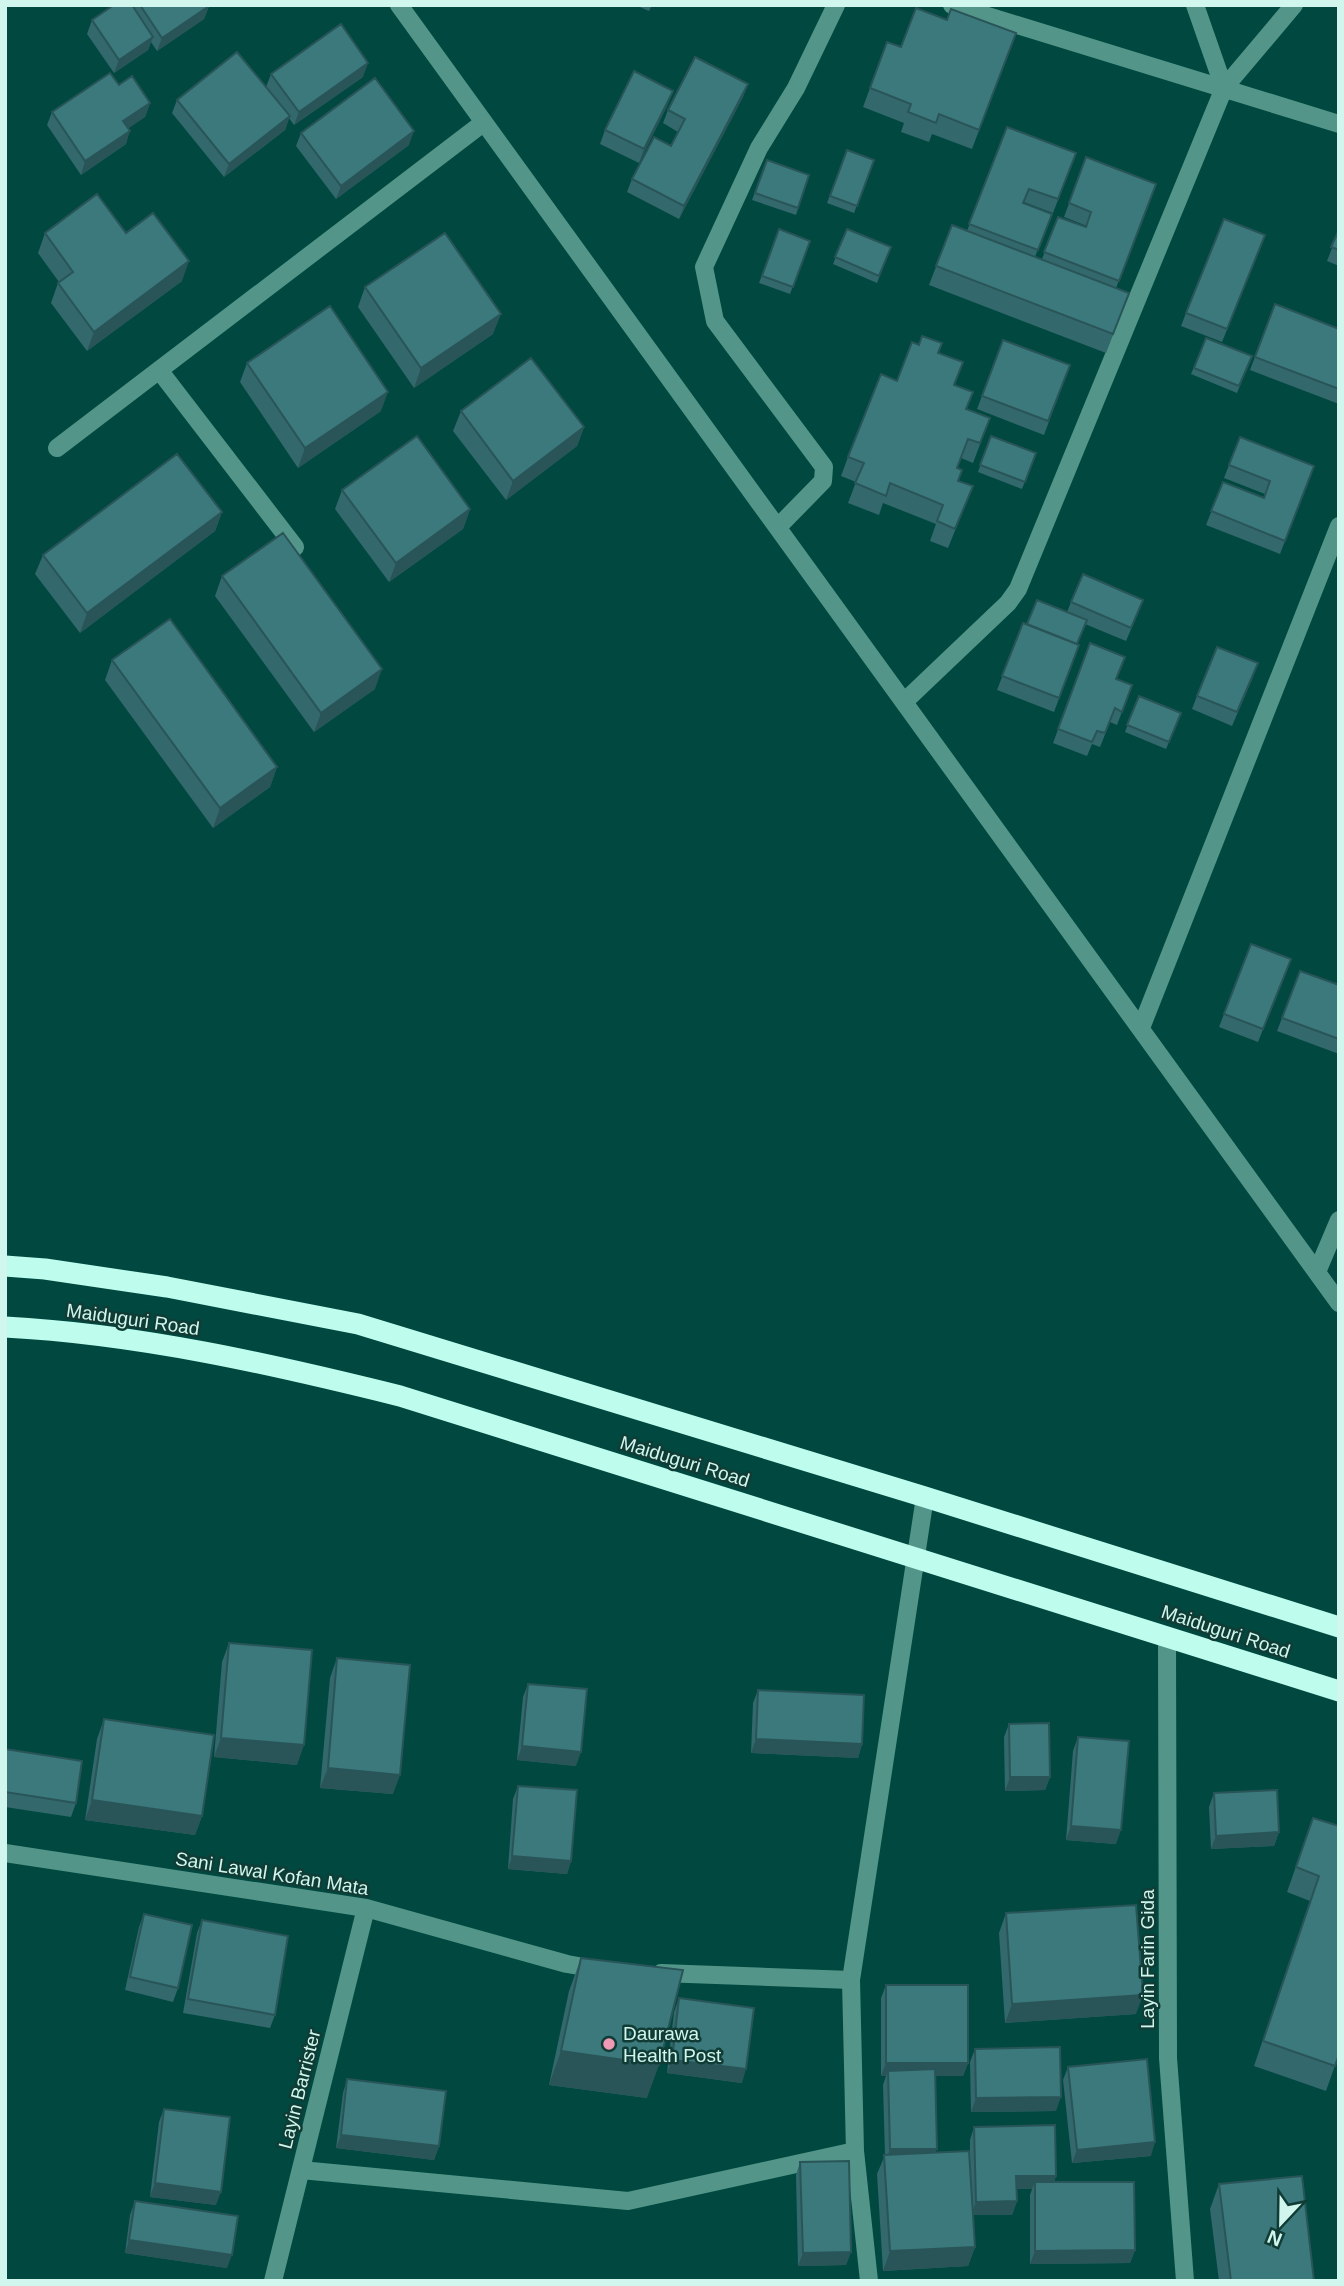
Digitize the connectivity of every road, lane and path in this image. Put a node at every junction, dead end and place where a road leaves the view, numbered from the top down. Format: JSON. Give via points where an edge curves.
{"nodes":[{"id":1,"x":399,"y":5,"type":"edge"},
{"id":2,"x":836,"y":5,"type":"edge"},
{"id":3,"x":952,"y":5,"type":"edge"},
{"id":4,"x":1195,"y":5,"type":"edge"},
{"id":5,"x":1294,"y":5,"type":"edge"},
{"id":6,"x":1224,"y":88,"type":"junction"},
{"id":7,"x":483,"y":123,"type":"junction"},
{"id":8,"x":1339,"y":124,"type":"edge"},
{"id":9,"x":159,"y":370,"type":"junction"},
{"id":10,"x":57,"y":448,"type":"dead end"},
{"id":11,"x":1339,"y":526,"type":"edge"},
{"id":12,"x":778,"y":527,"type":"junction"},
{"id":13,"x":295,"y":547,"type":"edge"},
{"id":14,"x":905,"y":702,"type":"junction"},
{"id":15,"x":1141,"y":1028,"type":"junction"},
{"id":16,"x":1339,"y":1220,"type":"edge"},
{"id":17,"x":5,"y":1266,"type":"edge"},
{"id":18,"x":1317,"y":1272,"type":"junction"},
{"id":19,"x":1339,"y":1303,"type":"edge"},
{"id":20,"x":5,"y":1327,"type":"edge"},
{"id":21,"x":925,"y":1497,"type":"junction"},
{"id":22,"x":915,"y":1557,"type":"junction"},
{"id":23,"x":1339,"y":1627,"type":"edge"},
{"id":24,"x":1167,"y":1636,"type":"junction"},
{"id":25,"x":1339,"y":1691,"type":"edge"},
{"id":26,"x":5,"y":1853,"type":"edge"},
{"id":27,"x":366,"y":1908,"type":"junction"},
{"id":28,"x":619,"y":1971,"type":"edge"},
{"id":29,"x":646,"y":1972,"type":"edge"},
{"id":30,"x":850,"y":1980,"type":"junction"},
{"id":31,"x":855,"y":2151,"type":"junction"},
{"id":32,"x":301,"y":2170,"type":"junction"},
{"id":33,"x":273,"y":2281,"type":"edge"},
{"id":34,"x":869,"y":2281,"type":"edge"},
{"id":35,"x":1185,"y":2281,"type":"edge"}],
"edges":[{"from":1,"to":7,"type":"street"},
{"from":2,"to":12,"type":"street","via":[[796,89],[759,148],[704,267],[715,321],[824,467],[822,481]]},
{"from":3,"to":6,"type":"street"},
{"from":4,"to":6,"type":"street"},
{"from":5,"to":6,"type":"street"},
{"from":6,"to":8,"type":"street"},
{"from":6,"to":14,"type":"street","via":[[1018,589]]},
{"from":7,"to":9,"type":"street"},
{"from":7,"to":12,"type":"street"},
{"from":9,"to":10,"type":"street"},
{"from":9,"to":13,"type":"street"},
{"from":11,"to":15,"type":"street"},
{"from":12,"to":14,"type":"street"},
{"from":14,"to":15,"type":"street"},
{"from":15,"to":18,"type":"street"},
{"from":16,"to":18,"type":"street"},
{"from":17,"to":21,"type":"highway","name":"Maiduguri Road","via":[[167,1286],[358,1324]]},
{"from":18,"to":19,"type":"street"},
{"from":20,"to":22,"type":"highway","name":"Maiduguri Road","via":[[180,1348],[400,1396]]},
{"from":21,"to":22,"type":"street"},
{"from":21,"to":23,"type":"highway","name":"Maiduguri Road"},
{"from":22,"to":24,"type":"highway","name":"Maiduguri Road"},
{"from":22,"to":30,"type":"street"},
{"from":24,"to":25,"type":"highway","name":"Maiduguri Road"},
{"from":24,"to":35,"type":"street","name":"Layin Farin Gida","via":[[1168,2057]]},
{"from":26,"to":27,"type":"street","name":"Sani Lawal Kofan Mata"},
{"from":27,"to":28,"type":"street","name":"Sani Lawal Kofan Mata","via":[[567,1964]]},
{"from":27,"to":32,"type":"street","name":"Layin Barrister"},
{"from":29,"to":30,"type":"street"},
{"from":30,"to":31,"type":"street"},
{"from":31,"to":32,"type":"street","via":[[628,2201]]},
{"from":31,"to":34,"type":"street"},
{"from":32,"to":33,"type":"street","name":"Layin Barrister"}]}
